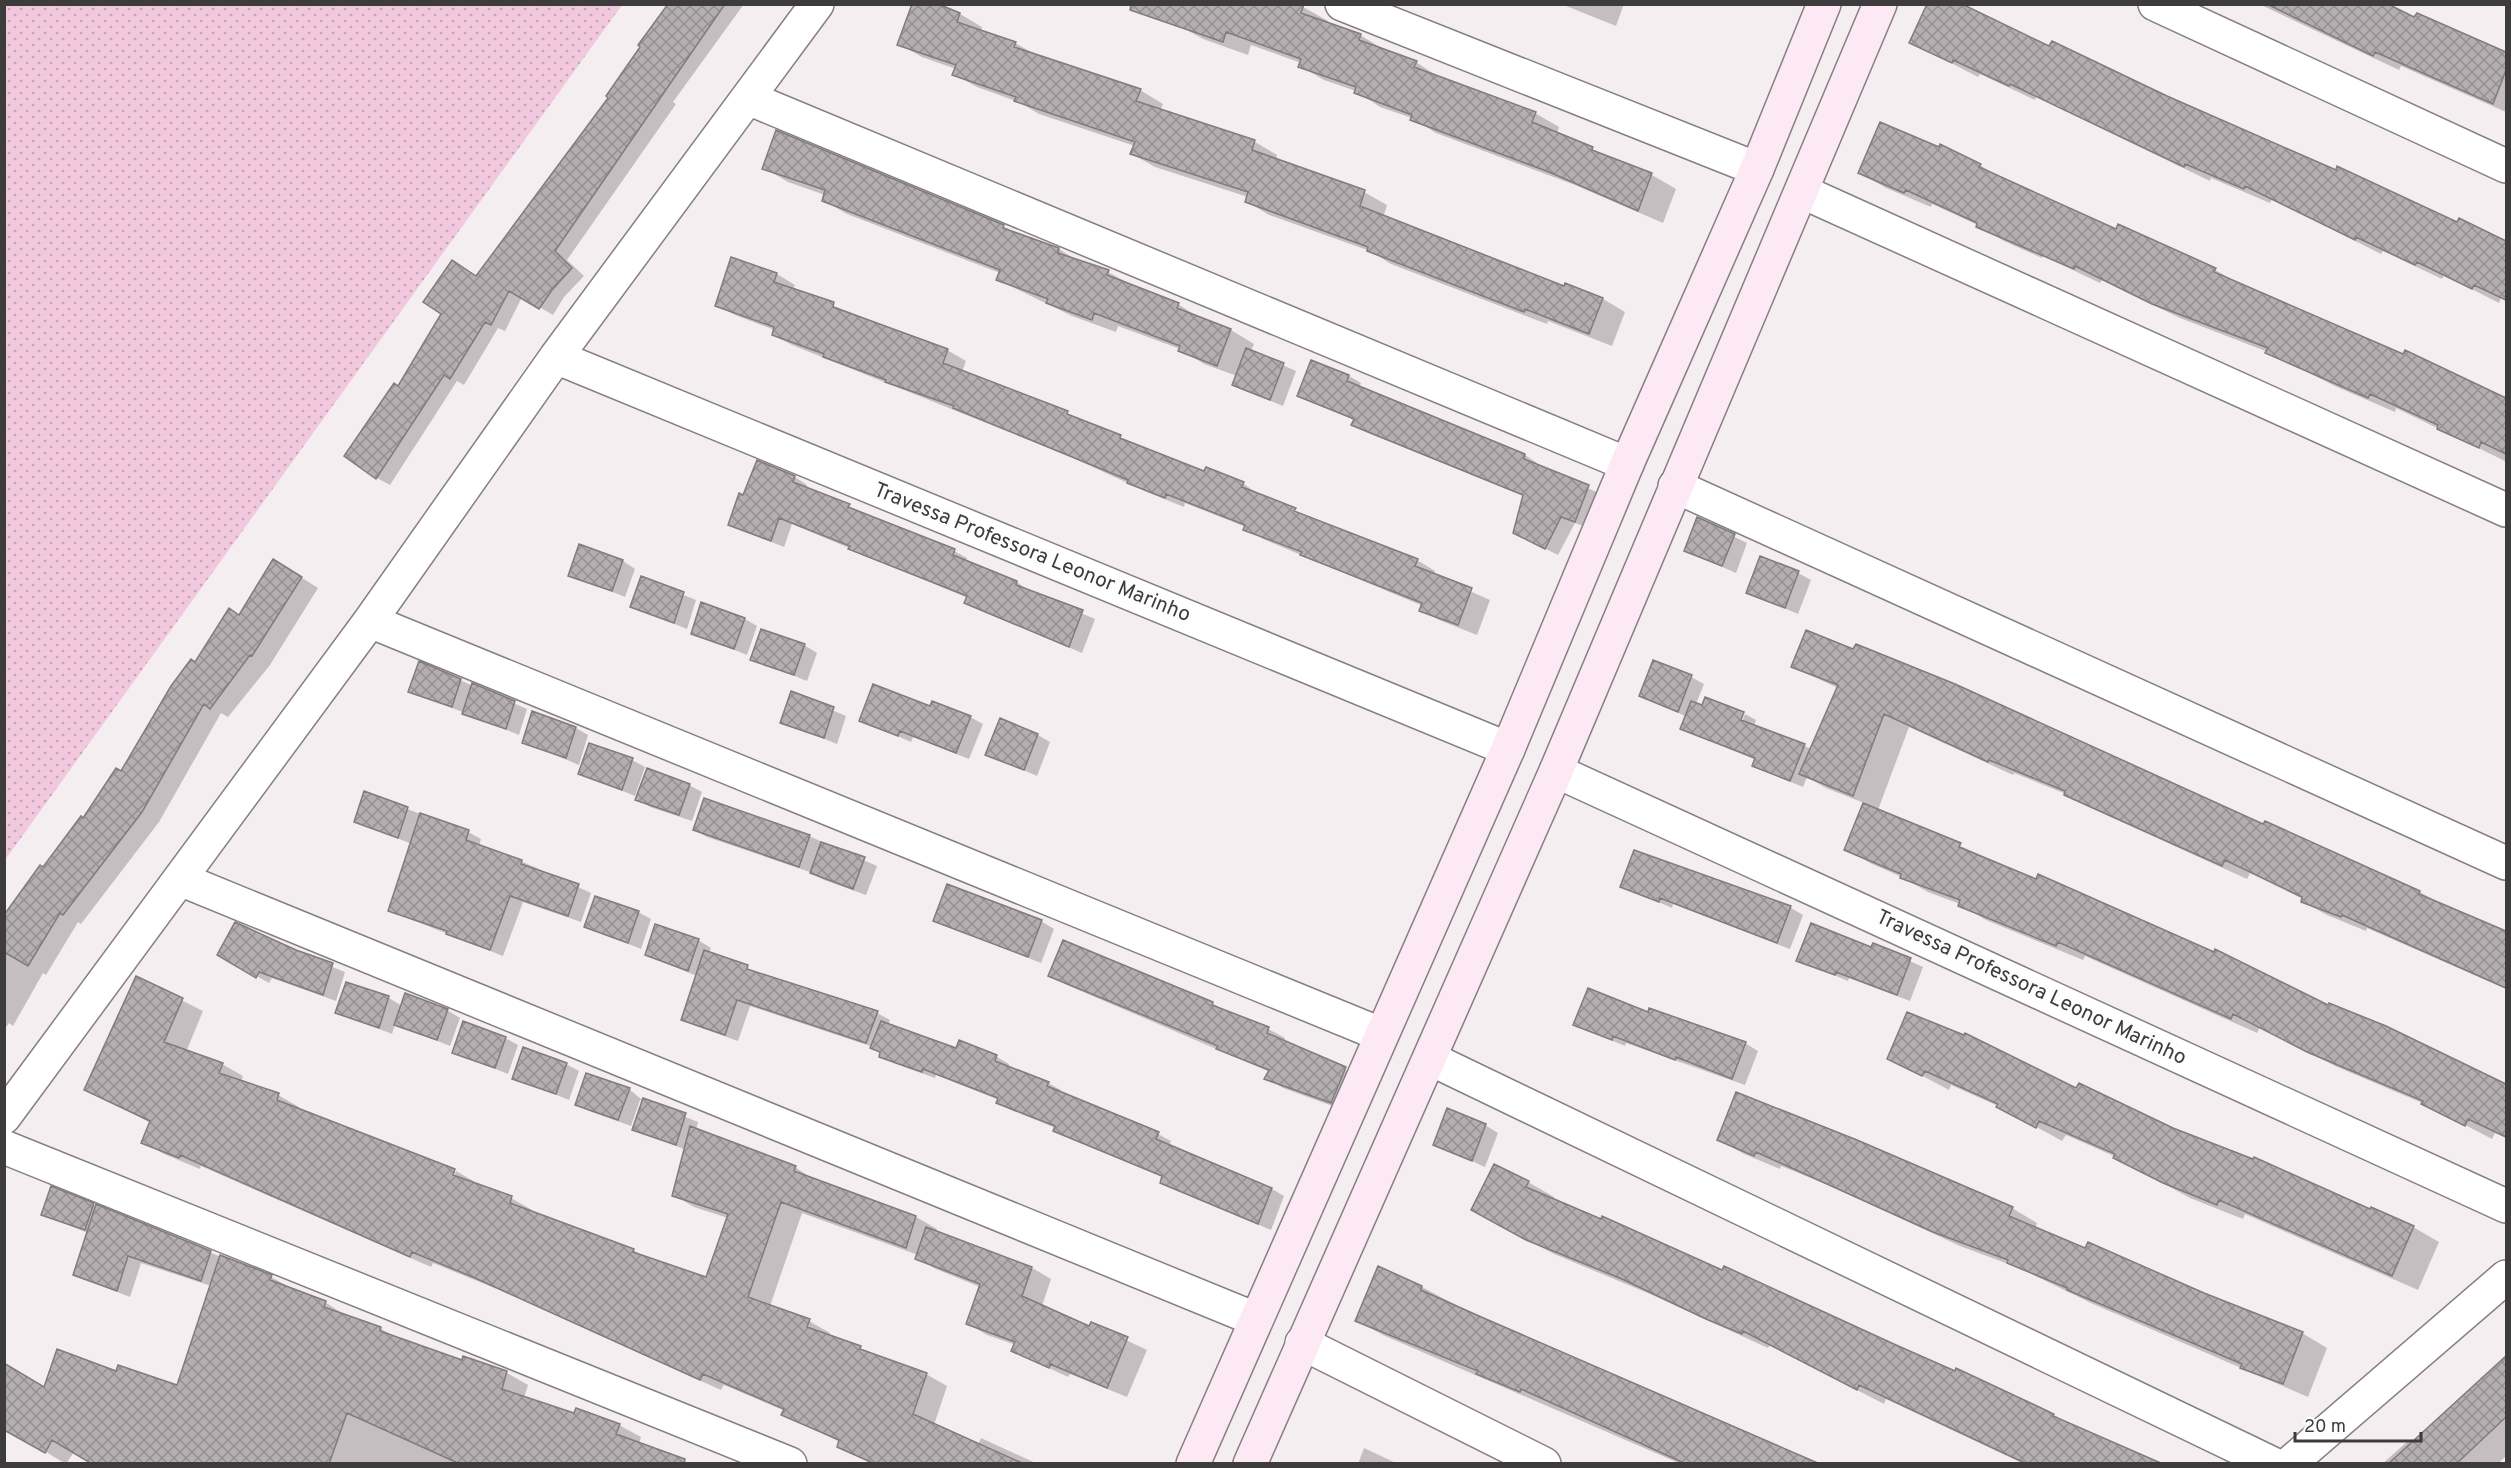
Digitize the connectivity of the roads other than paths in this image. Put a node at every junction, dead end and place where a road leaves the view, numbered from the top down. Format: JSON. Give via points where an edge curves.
{"nodes":[{"id":1,"x":817,"y":4,"type":"edge"},
{"id":2,"x":1342,"y":4,"type":"edge"},
{"id":3,"x":1824,"y":4,"type":"edge"},
{"id":4,"x":1880,"y":4,"type":"edge"},
{"id":5,"x":2156,"y":4,"type":"edge"},
{"id":6,"x":748,"y":98,"type":"junction"},
{"id":7,"x":2506,"y":166,"type":"edge"},
{"id":8,"x":1757,"y":169,"type":"junction"},
{"id":9,"x":1803,"y":192,"type":"junction"},
{"id":10,"x":556,"y":357,"type":"junction"},
{"id":11,"x":1627,"y":464,"type":"junction"},
{"id":12,"x":1676,"y":486,"type":"junction"},
{"id":13,"x":2506,"y":510,"type":"edge"},
{"id":14,"x":370,"y":621,"type":"junction"},
{"id":15,"x":1508,"y":749,"type":"junction"},
{"id":16,"x":1556,"y":771,"type":"junction"},
{"id":17,"x":2506,"y":863,"type":"edge"},
{"id":18,"x":180,"y":879,"type":"junction"},
{"id":19,"x":1380,"y":1034,"type":"junction"},
{"id":20,"x":1431,"y":1059,"type":"junction"},
{"id":21,"x":4,"y":1117,"type":"edge"},
{"id":22,"x":4,"y":1147,"type":"edge"},
{"id":23,"x":2506,"y":1206,"type":"edge"},
{"id":24,"x":2506,"y":1277,"type":"edge"},
{"id":25,"x":1255,"y":1319,"type":"junction"},
{"id":26,"x":1302,"y":1343,"type":"junction"},
{"id":27,"x":790,"y":1464,"type":"edge"},
{"id":28,"x":1193,"y":1464,"type":"edge"},
{"id":29,"x":1250,"y":1464,"type":"edge"},
{"id":30,"x":1544,"y":1464,"type":"edge"},
{"id":31,"x":2273,"y":1464,"type":"edge"},
{"id":32,"x":2289,"y":1464,"type":"edge"}],
"edges":[{"from":1,"to":6,"type":"street"},
{"from":2,"to":8,"type":"street"},
{"from":3,"to":8,"type":"street"},
{"from":4,"to":9,"type":"street"},
{"from":5,"to":7,"type":"street"},
{"from":6,"to":10,"type":"street"},
{"from":6,"to":11,"type":"street"},
{"from":8,"to":11,"type":"street"},
{"from":9,"to":12,"type":"street"},
{"from":9,"to":13,"type":"street"},
{"from":10,"to":14,"type":"street"},
{"from":10,"to":15,"type":"street","name":"Travessa Professora Leonor Marinho"},
{"from":11,"to":15,"type":"street"},
{"from":12,"to":16,"type":"street"},
{"from":12,"to":17,"type":"street"},
{"from":14,"to":18,"type":"street"},
{"from":14,"to":19,"type":"street"},
{"from":15,"to":19,"type":"street"},
{"from":16,"to":20,"type":"street"},
{"from":16,"to":23,"type":"street","name":"Travessa Professora Leonor Marinho"},
{"from":18,"to":21,"type":"street"},
{"from":18,"to":25,"type":"street"},
{"from":19,"to":25,"type":"street"},
{"from":20,"to":26,"type":"street"},
{"from":20,"to":31,"type":"street"},
{"from":22,"to":27,"type":"street"},
{"from":24,"to":32,"type":"street"},
{"from":25,"to":28,"type":"street"},
{"from":26,"to":29,"type":"street"},
{"from":26,"to":30,"type":"street"}]}
